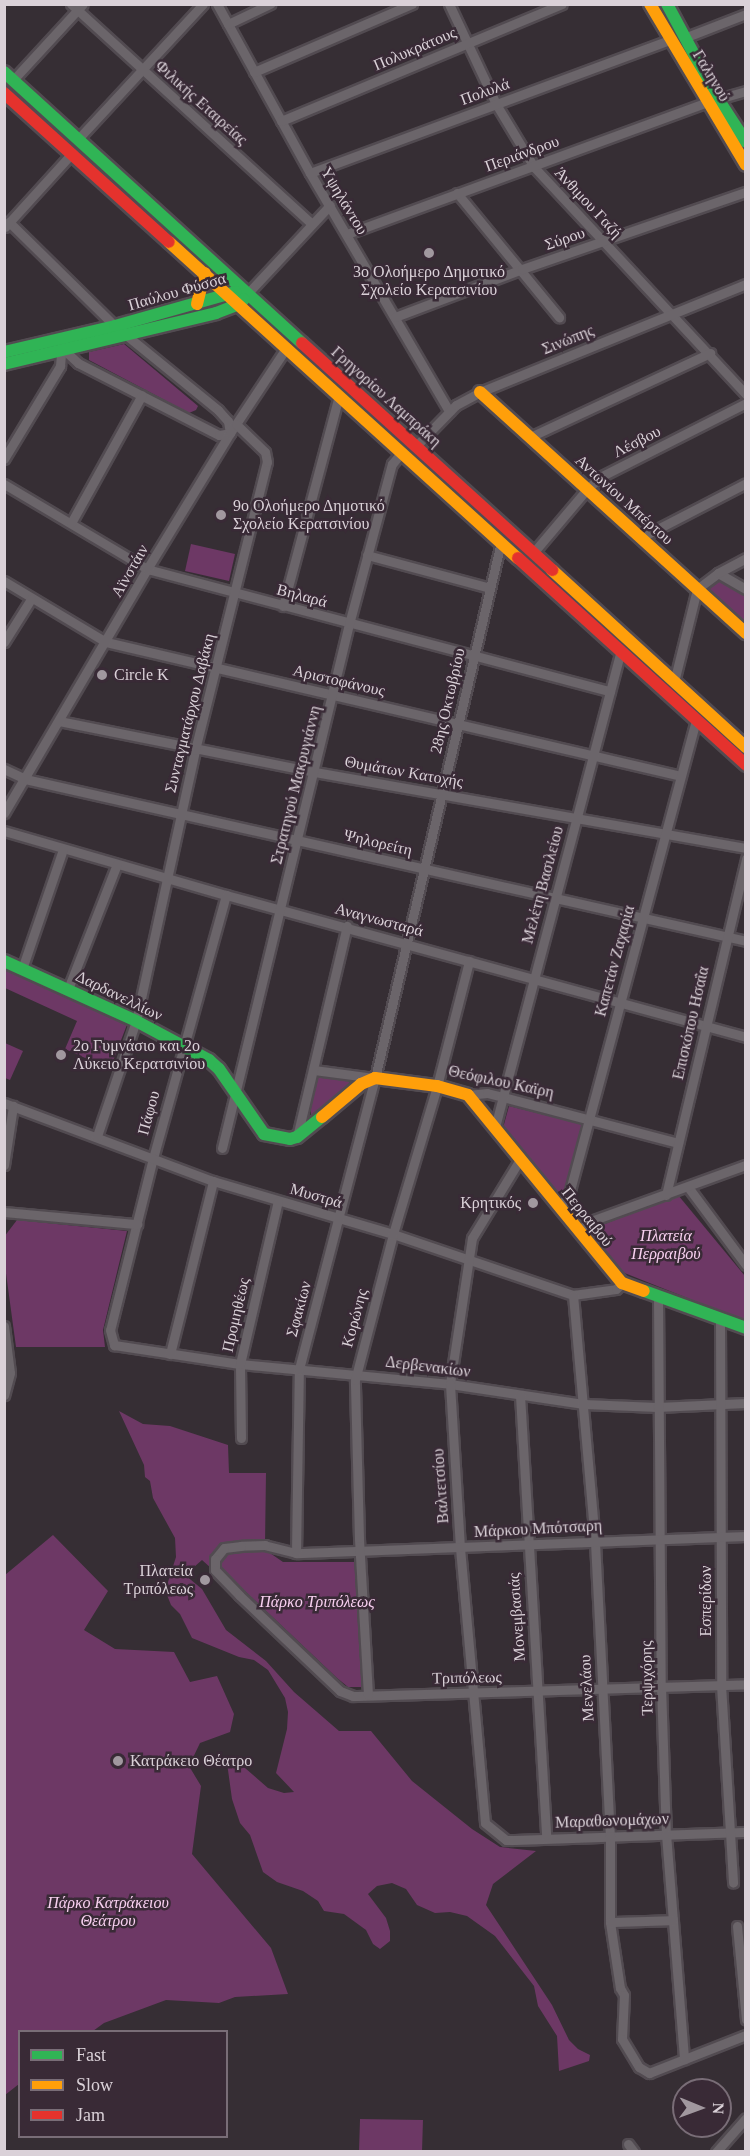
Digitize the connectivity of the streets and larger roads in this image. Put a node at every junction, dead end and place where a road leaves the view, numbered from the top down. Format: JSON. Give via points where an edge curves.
{"nodes":[{"id":1,"x":203,"y":4,"type":"edge"},
{"id":2,"x":217,"y":4,"type":"edge"},
{"id":3,"x":270,"y":4,"type":"edge"},
{"id":4,"x":412,"y":4,"type":"edge"},
{"id":5,"x":449,"y":4,"type":"edge"},
{"id":6,"x":561,"y":4,"type":"edge"},
{"id":7,"x":650,"y":4,"type":"edge"},
{"id":8,"x":667,"y":4,"type":"edge"},
{"id":9,"x":77,"y":6,"type":"edge"},
{"id":10,"x":746,"y":14,"type":"edge"},
{"id":11,"x":228,"y":24,"type":"junction"},
{"id":12,"x":684,"y":38,"type":"junction"},
{"id":13,"x":670,"y":40,"type":"junction"},
{"id":14,"x":468,"y":43,"type":"junction"},
{"id":15,"x":143,"y":71,"type":"junction"},
{"id":16,"x":254,"y":72,"type":"junction"},
{"id":17,"x":9,"y":76,"type":"edge"},
{"id":18,"x":746,"y":91,"type":"edge"},
{"id":19,"x":4,"y":93,"type":"edge"},
{"id":20,"x":713,"y":101,"type":"junction"},
{"id":21,"x":496,"y":104,"type":"junction"},
{"id":22,"x":281,"y":121,"type":"junction"},
{"id":23,"x":78,"y":139,"type":"junction"},
{"id":24,"x":746,"y":142,"type":"edge"},
{"id":25,"x":72,"y":153,"type":"junction"},
{"id":26,"x":746,"y":165,"type":"edge"},
{"id":27,"x":534,"y":167,"type":"junction"},
{"id":28,"x":310,"y":173,"type":"junction"},
{"id":29,"x":746,"y":192,"type":"edge"},
{"id":30,"x":457,"y":193,"type":"junction"},
{"id":31,"x":330,"y":205,"type":"junction"},
{"id":32,"x":311,"y":223,"type":"junction"},
{"id":33,"x":7,"y":224,"type":"edge"},
{"id":34,"x":347,"y":234,"type":"junction"},
{"id":35,"x":604,"y":242,"type":"junction"},
{"id":36,"x":522,"y":269,"type":"junction"},
{"id":37,"x":205,"y":273,"type":"junction"},
{"id":38,"x":746,"y":284,"type":"edge"},
{"id":39,"x":248,"y":293,"type":"junction"},
{"id":40,"x":229,"y":294,"type":"junction"},
{"id":41,"x":196,"y":304,"type":"junction"},
{"id":42,"x":240,"y":304,"type":"junction"},
{"id":43,"x":672,"y":313,"type":"junction"},
{"id":44,"x":395,"y":317,"type":"junction"},
{"id":45,"x":560,"y":317,"type":"dead end"},
{"id":46,"x":115,"y":326,"type":"junction"},
{"id":47,"x":128,"y":335,"type":"junction"},
{"id":48,"x":106,"y":340,"type":"junction"},
{"id":49,"x":62,"y":344,"type":"junction"},
{"id":50,"x":287,"y":347,"type":"junction"},
{"id":51,"x":4,"y":352,"type":"edge"},
{"id":52,"x":710,"y":353,"type":"junction"},
{"id":53,"x":4,"y":364,"type":"edge"},
{"id":54,"x":480,"y":392,"type":"junction"},
{"id":55,"x":746,"y":394,"type":"edge"},
{"id":56,"x":339,"y":395,"type":"junction"},
{"id":57,"x":142,"y":396,"type":"junction"},
{"id":58,"x":746,"y":403,"type":"edge"},
{"id":59,"x":449,"y":411,"type":"junction"},
{"id":60,"x":236,"y":424,"type":"junction"},
{"id":61,"x":230,"y":433,"type":"junction"},
{"id":62,"x":530,"y":437,"type":"junction"},
{"id":63,"x":416,"y":446,"type":"junction"},
{"id":64,"x":402,"y":452,"type":"junction"},
{"id":65,"x":4,"y":459,"type":"edge"},
{"id":66,"x":746,"y":483,"type":"edge"},
{"id":67,"x":4,"y":484,"type":"edge"},
{"id":68,"x":587,"y":489,"type":"junction"},
{"id":69,"x":71,"y":523,"type":"junction"},
{"id":70,"x":642,"y":537,"type":"junction"},
{"id":71,"x":501,"y":542,"type":"junction"},
{"id":72,"x":533,"y":553,"type":"junction"},
{"id":73,"x":367,"y":555,"type":"junction"},
{"id":74,"x":746,"y":558,"type":"edge"},
{"id":75,"x":147,"y":568,"type":"junction"},
{"id":76,"x":718,"y":573,"type":"junction"},
{"id":77,"x":4,"y":581,"type":"edge"},
{"id":78,"x":490,"y":588,"type":"junction"},
{"id":79,"x":697,"y":589,"type":"junction"},
{"id":80,"x":746,"y":590,"type":"edge"},
{"id":81,"x":235,"y":593,"type":"junction"},
{"id":82,"x":31,"y":599,"type":"junction"},
{"id":83,"x":283,"y":606,"type":"junction"},
{"id":84,"x":350,"y":624,"type":"junction"},
{"id":85,"x":746,"y":633,"type":"edge"},
{"id":86,"x":4,"y":642,"type":"edge"},
{"id":87,"x":106,"y":642,"type":"junction"},
{"id":88,"x":621,"y":651,"type":"junction"},
{"id":89,"x":474,"y":656,"type":"junction"},
{"id":90,"x":216,"y":666,"type":"junction"},
{"id":91,"x":675,"y":682,"type":"junction"},
{"id":92,"x":610,"y":691,"type":"junction"},
{"id":93,"x":333,"y":695,"type":"junction"},
{"id":94,"x":696,"y":720,"type":"junction"},
{"id":95,"x":59,"y":721,"type":"junction"},
{"id":96,"x":458,"y":724,"type":"junction"},
{"id":97,"x":746,"y":747,"type":"edge"},
{"id":98,"x":195,"y":750,"type":"junction"},
{"id":99,"x":593,"y":756,"type":"junction"},
{"id":100,"x":746,"y":765,"type":"edge"},
{"id":101,"x":4,"y":769,"type":"edge"},
{"id":102,"x":315,"y":772,"type":"junction"},
{"id":103,"x":681,"y":776,"type":"junction"},
{"id":104,"x":25,"y":779,"type":"junction"},
{"id":105,"x":442,"y":794,"type":"junction"},
{"id":106,"x":4,"y":813,"type":"edge"},
{"id":107,"x":181,"y":814,"type":"junction"},
{"id":108,"x":577,"y":818,"type":"junction"},
{"id":109,"x":4,"y":831,"type":"edge"},
{"id":110,"x":665,"y":835,"type":"junction"},
{"id":111,"x":298,"y":840,"type":"junction"},
{"id":112,"x":746,"y":848,"type":"edge"},
{"id":113,"x":63,"y":849,"type":"junction"},
{"id":114,"x":746,"y":858,"type":"edge"},
{"id":115,"x":117,"y":864,"type":"junction"},
{"id":116,"x":425,"y":869,"type":"junction"},
{"id":117,"x":169,"y":878,"type":"junction"},
{"id":118,"x":226,"y":895,"type":"junction"},
{"id":119,"x":556,"y":897,"type":"junction"},
{"id":120,"x":282,"y":910,"type":"junction"},
{"id":121,"x":643,"y":917,"type":"junction"},
{"id":122,"x":346,"y":927,"type":"junction"},
{"id":123,"x":726,"y":937,"type":"junction"},
{"id":124,"x":746,"y":941,"type":"edge"},
{"id":125,"x":407,"y":943,"type":"junction"},
{"id":126,"x":469,"y":960,"type":"junction"},
{"id":127,"x":4,"y":961,"type":"edge"},
{"id":128,"x":22,"y":969,"type":"junction"},
{"id":129,"x":534,"y":979,"type":"junction"},
{"id":130,"x":68,"y":989,"type":"junction"},
{"id":131,"x":620,"y":1001,"type":"junction"},
{"id":132,"x":136,"y":1021,"type":"junction"},
{"id":133,"x":707,"y":1026,"type":"junction"},
{"id":134,"x":746,"y":1036,"type":"edge"},
{"id":135,"x":183,"y":1046,"type":"junction"},
{"id":136,"x":314,"y":1070,"type":"junction"},
{"id":137,"x":375,"y":1078,"type":"junction"},
{"id":138,"x":437,"y":1086,"type":"junction"},
{"id":139,"x":234,"y":1093,"type":"junction"},
{"id":140,"x":468,"y":1095,"type":"junction"},
{"id":141,"x":503,"y":1097,"type":"junction"},
{"id":142,"x":9,"y":1105,"type":"edge"},
{"id":143,"x":589,"y":1119,"type":"junction"},
{"id":144,"x":495,"y":1127,"type":"junction"},
{"id":145,"x":97,"y":1136,"type":"junction"},
{"id":146,"x":297,"y":1137,"type":"junction"},
{"id":147,"x":678,"y":1143,"type":"junction"},
{"id":148,"x":222,"y":1148,"type":"dead end"},
{"id":149,"x":153,"y":1158,"type":"junction"},
{"id":150,"x":519,"y":1161,"type":"junction"},
{"id":151,"x":4,"y":1165,"type":"edge"},
{"id":152,"x":746,"y":1165,"type":"edge"},
{"id":153,"x":213,"y":1181,"type":"junction"},
{"id":154,"x":688,"y":1187,"type":"junction"},
{"id":155,"x":666,"y":1195,"type":"junction"},
{"id":156,"x":278,"y":1200,"type":"junction"},
{"id":157,"x":560,"y":1208,"type":"junction"},
{"id":158,"x":4,"y":1212,"type":"edge"},
{"id":159,"x":338,"y":1217,"type":"junction"},
{"id":160,"x":136,"y":1224,"type":"junction"},
{"id":161,"x":578,"y":1231,"type":"junction"},
{"id":162,"x":393,"y":1234,"type":"junction"},
{"id":163,"x":467,"y":1259,"type":"junction"},
{"id":164,"x":746,"y":1265,"type":"edge"},
{"id":165,"x":622,"y":1283,"type":"junction"},
{"id":166,"x":573,"y":1295,"type":"junction"},
{"id":167,"x":658,"y":1296,"type":"junction"},
{"id":168,"x":720,"y":1319,"type":"junction"},
{"id":169,"x":4,"y":1326,"type":"edge"},
{"id":170,"x":746,"y":1328,"type":"edge"},
{"id":171,"x":111,"y":1340,"type":"joint"},
{"id":172,"x":170,"y":1354,"type":"junction"},
{"id":173,"x":240,"y":1364,"type":"junction"},
{"id":174,"x":299,"y":1369,"type":"junction"},
{"id":175,"x":356,"y":1374,"type":"junction"},
{"id":176,"x":450,"y":1384,"type":"junction"},
{"id":177,"x":4,"y":1395,"type":"edge"},
{"id":178,"x":520,"y":1395,"type":"junction"},
{"id":179,"x":746,"y":1403,"type":"edge"},
{"id":180,"x":584,"y":1404,"type":"junction"},
{"id":181,"x":720,"y":1405,"type":"junction"},
{"id":182,"x":657,"y":1407,"type":"junction"},
{"id":183,"x":241,"y":1438,"type":"dead end"},
{"id":184,"x":746,"y":1536,"type":"edge"},
{"id":185,"x":721,"y":1537,"type":"junction"},
{"id":186,"x":660,"y":1539,"type":"junction"},
{"id":187,"x":595,"y":1542,"type":"junction"},
{"id":188,"x":527,"y":1546,"type":"junction"},
{"id":189,"x":224,"y":1548,"type":"joint"},
{"id":190,"x":460,"y":1548,"type":"junction"},
{"id":191,"x":361,"y":1551,"type":"junction"},
{"id":192,"x":296,"y":1553,"type":"junction"},
{"id":193,"x":746,"y":1684,"type":"edge"},
{"id":194,"x":721,"y":1685,"type":"junction"},
{"id":195,"x":661,"y":1686,"type":"junction"},
{"id":196,"x":602,"y":1690,"type":"junction"},
{"id":197,"x":537,"y":1691,"type":"junction"},
{"id":198,"x":473,"y":1694,"type":"junction"},
{"id":199,"x":368,"y":1695,"type":"junction"},
{"id":200,"x":485,"y":1822,"type":"joint"},
{"id":201,"x":746,"y":1832,"type":"edge"},
{"id":202,"x":730,"y":1833,"type":"junction"},
{"id":203,"x":666,"y":1834,"type":"junction"},
{"id":204,"x":610,"y":1836,"type":"junction"},
{"id":205,"x":546,"y":1838,"type":"junction"},
{"id":206,"x":733,"y":1883,"type":"dead end"},
{"id":207,"x":673,"y":1920,"type":"junction"},
{"id":208,"x":610,"y":1922,"type":"junction"},
{"id":209,"x":737,"y":1926,"type":"dead end"},
{"id":210,"x":746,"y":2020,"type":"edge"},
{"id":211,"x":746,"y":2035,"type":"edge"},
{"id":212,"x":684,"y":2059,"type":"junction"},
{"id":213,"x":746,"y":2118,"type":"edge"},
{"id":214,"x":716,"y":2151,"type":"edge"}],
"edges":[{"from":1,"to":15,"type":"street"},
{"from":2,"to":11,"type":"street","name":"Υψηλάντου"},
{"from":3,"to":11,"type":"street"},
{"from":4,"to":16,"type":"street"},
{"from":5,"to":14,"type":"street","name":"Άνθιμου Γαζή"},
{"from":6,"to":14,"type":"street","name":"Πολυκράτους"},
{"from":7,"to":13,"type":"street","name":"Γαληνού"},
{"from":8,"to":12,"type":"street","name":"Γαληνού"},
{"from":9,"to":15,"type":"street","name":"Φιλικής Εταιρείας"},
{"from":9,"to":17,"type":"street"},
{"from":10,"to":12,"type":"street"},
{"from":11,"to":16,"type":"street","name":"Υψηλάντου"},
{"from":12,"to":20,"type":"street","name":"Γαληνού"},
{"from":13,"to":20,"type":"street","name":"Γαληνού"},
{"from":13,"to":21,"type":"street","name":"Πολυλά"},
{"from":14,"to":21,"type":"street","name":"Άνθιμου Γαζή"},
{"from":14,"to":22,"type":"street","name":"Πολυκράτους"},
{"from":15,"to":23,"type":"street"},
{"from":15,"to":32,"type":"street","name":"Φιλικής Εταιρείας"},
{"from":16,"to":22,"type":"street","name":"Υψηλάντου"},
{"from":17,"to":23,"type":"street","name":"Γρηγορίου Λαμπράκη"},
{"from":18,"to":20,"type":"street","name":"Περιάνδρου"},
{"from":19,"to":25,"type":"street","name":"Γρηγορίου Λαμπράκη"},
{"from":20,"to":24,"type":"street","name":"Γαληνού"},
{"from":20,"to":26,"type":"street","name":"Γαληνού"},
{"from":20,"to":27,"type":"street","name":"Περιάνδρου"},
{"from":21,"to":27,"type":"street","name":"Άνθιμου Γαζή"},
{"from":21,"to":28,"type":"street","name":"Πολυλά"},
{"from":22,"to":28,"type":"street","name":"Υψηλάντου"},
{"from":23,"to":39,"type":"street","name":"Γρηγορίου Λαμπράκη"},
{"from":25,"to":33,"type":"street"},
{"from":25,"to":37,"type":"street","name":"Γρηγορίου Λαμπράκη"},
{"from":27,"to":30,"type":"street","name":"Περιάνδρου"},
{"from":27,"to":35,"type":"street","name":"Άνθιμου Γαζή"},
{"from":28,"to":31,"type":"street","name":"Υψηλάντου"},
{"from":29,"to":35,"type":"street","name":"Σύρου"},
{"from":30,"to":34,"type":"street","name":"Περιάνδρου"},
{"from":30,"to":36,"type":"street"},
{"from":31,"to":32,"type":"street"},
{"from":31,"to":34,"type":"street","name":"Υψηλάντου"},
{"from":32,"to":39,"type":"street"},
{"from":33,"to":46,"type":"street"},
{"from":34,"to":44,"type":"street","name":"Υψηλάντου"},
{"from":35,"to":36,"type":"street","name":"Σύρου"},
{"from":35,"to":43,"type":"street","name":"Άνθιμου Γαζή"},
{"from":36,"to":44,"type":"street","name":"Σύρου"},
{"from":36,"to":45,"type":"street"},
{"from":37,"to":40,"type":"street","name":"Γρηγορίου Λαμπράκη"},
{"from":37,"to":41,"type":"street"},
{"from":38,"to":43,"type":"street","name":"Σινώπης"},
{"from":39,"to":40,"type":"street","name":"Παύλου Φύσσα"},
{"from":39,"to":42,"type":"street","name":"Παύλου Φύσσα"},
{"from":39,"to":63,"type":"street","name":"Γρηγορίου Λαμπράκη"},
{"from":40,"to":41,"type":"street","name":"Παύλου Φύσσα"},
{"from":40,"to":42,"type":"street","name":"Γρηγορίου Λαμπράκη"},
{"from":41,"to":46,"type":"street","name":"Παύλου Φύσσα"},
{"from":42,"to":47,"type":"street","name":"Παύλου Φύσσα"},
{"from":42,"to":50,"type":"street","name":"Γρηγορίου Λαμπράκη"},
{"from":43,"to":52,"type":"street","name":"Άνθιμου Γαζή"},
{"from":43,"to":54,"type":"street","name":"Σινώπης"},
{"from":44,"to":59,"type":"street","name":"Υψηλάντου"},
{"from":46,"to":47,"type":"street"},
{"from":46,"to":48,"type":"street"},
{"from":46,"to":49,"type":"street","name":"Παύλου Φύσσα"},
{"from":47,"to":48,"type":"street","name":"Παύλου Φύσσα"},
{"from":47,"to":61,"type":"street","via":[[218,410],[228,421]]},
{"from":48,"to":49,"type":"street","name":"Παύλου Φύσσα"},
{"from":49,"to":51,"type":"street","name":"Παύλου Φύσσα"},
{"from":49,"to":53,"type":"street","name":"Παύλου Φύσσα"},
{"from":49,"to":57,"type":"street","via":[[78,363]]},
{"from":49,"to":65,"type":"street","via":[[60,366]]},
{"from":50,"to":56,"type":"street","name":"Γρηγορίου Λαμπράκη"},
{"from":50,"to":60,"type":"street","name":"Αϊνστάιν"},
{"from":52,"to":55,"type":"street","name":"Άνθιμου Γαζή"},
{"from":52,"to":62,"type":"street"},
{"from":54,"to":59,"type":"street","name":"Σινώπης"},
{"from":54,"to":62,"type":"street","name":"Αντωνίου Μπέρτου"},
{"from":56,"to":64,"type":"street","name":"Γρηγορίου Λαμπράκη"},
{"from":56,"to":83,"type":"street"},
{"from":57,"to":61,"type":"street","via":[[219,435]]},
{"from":57,"to":69,"type":"street"},
{"from":58,"to":68,"type":"street","name":"Λέσβου","via":[[602,476]]},
{"from":59,"to":63,"type":"street","name":"Σινώπης"},
{"from":60,"to":61,"type":"street","name":"Αϊνστάιν"},
{"from":60,"to":81,"type":"street","name":"Συνταγματάρχου Δαβάκη","via":[[267,456]]},
{"from":61,"to":75,"type":"street","name":"Αϊνστάιν"},
{"from":62,"to":68,"type":"street","name":"Αντωνίου Μπέρτου"},
{"from":63,"to":72,"type":"street","name":"Γρηγορίου Λαμπράκη"},
{"from":64,"to":71,"type":"street","name":"Γρηγορίου Λαμπράκη"},
{"from":64,"to":73,"type":"street","name":"Στρατηγού Μακρυγιάννη","via":[[392,464]]},
{"from":66,"to":70,"type":"street"},
{"from":67,"to":69,"type":"street","name":"Βηλαρά"},
{"from":68,"to":70,"type":"street","name":"Αντωνίου Μπέρτου"},
{"from":68,"to":72,"type":"street","name":"Λέσβου"},
{"from":69,"to":75,"type":"street","name":"Βηλαρά"},
{"from":70,"to":79,"type":"street","name":"Αντωνίου Μπέρτου"},
{"from":71,"to":78,"type":"street","name":"28ης Οκτωβρίου"},
{"from":71,"to":88,"type":"street","name":"Γρηγορίου Λαμπράκη"},
{"from":72,"to":91,"type":"street","name":"Γρηγορίου Λαμπράκη"},
{"from":73,"to":78,"type":"street"},
{"from":73,"to":84,"type":"street","name":"Στρατηγού Μακρυγιάννη"},
{"from":74,"to":76,"type":"street"},
{"from":75,"to":81,"type":"street","name":"Βηλαρά"},
{"from":75,"to":87,"type":"street","name":"Αϊνστάιν"},
{"from":76,"to":79,"type":"street"},
{"from":76,"to":80,"type":"street"},
{"from":77,"to":82,"type":"street","name":"Αριστοφάνους"},
{"from":78,"to":89,"type":"street","name":"28ης Οκτωβρίου"},
{"from":79,"to":85,"type":"street","name":"Αντωνίου Μπέρτου"},
{"from":79,"to":91,"type":"street"},
{"from":81,"to":83,"type":"street","name":"Βηλαρά"},
{"from":81,"to":90,"type":"street","name":"Συνταγματάρχου Δαβάκη"},
{"from":82,"to":86,"type":"street"},
{"from":82,"to":87,"type":"street","name":"Αριστοφάνους"},
{"from":83,"to":84,"type":"street","name":"Βηλαρά"},
{"from":84,"to":89,"type":"street","name":"Βηλαρά"},
{"from":84,"to":93,"type":"street","name":"Στρατηγού Μακρυγιάννη"},
{"from":87,"to":90,"type":"street","name":"Αριστοφάνους"},
{"from":87,"to":95,"type":"street","name":"Αϊνστάιν"},
{"from":88,"to":92,"type":"street","name":"Μελέτη Βασιλείου"},
{"from":88,"to":94,"type":"street","name":"Γρηγορίου Λαμπράκη"},
{"from":89,"to":92,"type":"street","name":"Βηλαρά"},
{"from":89,"to":96,"type":"street","name":"28ης Οκτωβρίου"},
{"from":90,"to":93,"type":"street","name":"Αριστοφάνους"},
{"from":90,"to":98,"type":"street","name":"Συνταγματάρχου Δαβάκη"},
{"from":91,"to":97,"type":"street","name":"Γρηγορίου Λαμπράκη"},
{"from":92,"to":99,"type":"street","name":"Μελέτη Βασιλείου"},
{"from":93,"to":96,"type":"street","name":"Αριστοφάνους"},
{"from":93,"to":102,"type":"street","name":"Στρατηγού Μακρυγιάννη"},
{"from":94,"to":100,"type":"street","name":"Γρηγορίου Λαμπράκη"},
{"from":94,"to":103,"type":"street","name":"Καπετάν Ζαχαρία"},
{"from":95,"to":98,"type":"street","name":"Θυμάτων Κατοχής"},
{"from":95,"to":104,"type":"street","name":"Αϊνστάιν"},
{"from":96,"to":99,"type":"street","name":"Αριστοφάνους"},
{"from":96,"to":105,"type":"street","name":"28ης Οκτωβρίου"},
{"from":98,"to":102,"type":"street","name":"Θυμάτων Κατοχής"},
{"from":98,"to":107,"type":"street","name":"Συνταγματάρχου Δαβάκη"},
{"from":99,"to":103,"type":"street","name":"Αριστοφάνους"},
{"from":99,"to":108,"type":"street","name":"Μελέτη Βασιλείου"},
{"from":101,"to":104,"type":"street","name":"Ψηλορείτη"},
{"from":102,"to":105,"type":"street","name":"Θυμάτων Κατοχής"},
{"from":102,"to":111,"type":"street","name":"Στρατηγού Μακρυγιάννη"},
{"from":103,"to":110,"type":"street","name":"Καπετάν Ζαχαρία"},
{"from":104,"to":106,"type":"street","name":"Αϊνστάιν"},
{"from":104,"to":107,"type":"street","name":"Ψηλορείτη"},
{"from":105,"to":108,"type":"street","name":"Θυμάτων Κατοχής"},
{"from":105,"to":116,"type":"street","name":"28ης Οκτωβρίου"},
{"from":107,"to":111,"type":"street","name":"Ψηλορείτη"},
{"from":107,"to":117,"type":"street","name":"Συνταγματάρχου Δαβάκη"},
{"from":108,"to":110,"type":"street","name":"Θυμάτων Κατοχής"},
{"from":108,"to":119,"type":"street","name":"Μελέτη Βασιλείου"},
{"from":109,"to":113,"type":"street","name":"Αναγνωσταρά"},
{"from":110,"to":112,"type":"street","name":"Θυμάτων Κατοχής"},
{"from":110,"to":121,"type":"street","name":"Καπετάν Ζαχαρία"},
{"from":111,"to":116,"type":"street","name":"Ψηλορείτη"},
{"from":111,"to":120,"type":"street","name":"Στρατηγού Μακρυγιάννη"},
{"from":113,"to":115,"type":"street","name":"Αναγνωσταρά"},
{"from":113,"to":128,"type":"street"},
{"from":114,"to":123,"type":"street","name":"Επισκόπου Ησαΐα"},
{"from":115,"to":117,"type":"street","name":"Αναγνωσταρά"},
{"from":115,"to":130,"type":"street"},
{"from":116,"to":119,"type":"street","name":"Ψηλορείτη"},
{"from":116,"to":125,"type":"street","name":"28ης Οκτωβρίου"},
{"from":117,"to":118,"type":"street","name":"Αναγνωσταρά"},
{"from":117,"to":132,"type":"street","name":"Συνταγματάρχου Δαβάκη"},
{"from":118,"to":120,"type":"street","name":"Αναγνωσταρά"},
{"from":118,"to":135,"type":"street","name":"Πάφου"},
{"from":119,"to":121,"type":"street","name":"Ψηλορείτη"},
{"from":119,"to":129,"type":"street","name":"Μελέτη Βασιλείου"},
{"from":120,"to":122,"type":"street","name":"Αναγνωσταρά"},
{"from":120,"to":139,"type":"street","name":"Στρατηγού Μακρυγιάννη"},
{"from":121,"to":123,"type":"street","name":"Ψηλορείτη"},
{"from":121,"to":131,"type":"street","name":"Καπετάν Ζαχαρία"},
{"from":122,"to":125,"type":"street","name":"Αναγνωσταρά"},
{"from":122,"to":136,"type":"street"},
{"from":123,"to":124,"type":"street","name":"Ψηλορείτη"},
{"from":123,"to":133,"type":"street","name":"Επισκόπου Ησαΐα"},
{"from":125,"to":126,"type":"street","name":"Αναγνωσταρά"},
{"from":125,"to":137,"type":"street","name":"28ης Οκτωβρίου"},
{"from":126,"to":129,"type":"street","name":"Αναγνωσταρά"},
{"from":126,"to":138,"type":"street","name":"Κορώνης"},
{"from":127,"to":128,"type":"street","name":"Δαρδανελλίων"},
{"from":128,"to":130,"type":"street","name":"Δαρδανελλίων"},
{"from":129,"to":131,"type":"street","name":"Αναγνωσταρά"},
{"from":129,"to":141,"type":"street","name":"Μελέτη Βασιλείου"},
{"from":130,"to":132,"type":"street","name":"Δαρδανελλίων"},
{"from":131,"to":133,"type":"street","name":"Αναγνωσταρά"},
{"from":131,"to":143,"type":"street","name":"Καπετάν Ζαχαρία"},
{"from":132,"to":135,"type":"street","name":"Δαρδανελλίων"},
{"from":132,"to":145,"type":"street","name":"Συνταγματάρχου Δαβάκη"},
{"from":133,"to":134,"type":"street","name":"Αναγνωσταρά"},
{"from":133,"to":147,"type":"street","name":"Επισκόπου Ησαΐα"},
{"from":135,"to":139,"type":"street","name":"Δαρδανελλίων","via":[[219,1069]]},
{"from":135,"to":149,"type":"street","name":"Πάφου"},
{"from":136,"to":137,"type":"street","name":"Θεόφιλου Καϊρη"},
{"from":136,"to":146,"type":"street"},
{"from":137,"to":138,"type":"street","name":"Θεόφιλου Καϊρη"},
{"from":137,"to":146,"type":"street","via":[[361,1084]]},
{"from":137,"to":159,"type":"street","name":"Σφακίων"},
{"from":138,"to":140,"type":"street","name":"Θεόφιλου Καϊρη"},
{"from":138,"to":162,"type":"street","name":"Κορώνης"},
{"from":139,"to":146,"type":"street","name":"Δαρδανελλίων","via":[[264,1134]]},
{"from":139,"to":148,"type":"street","name":"Στρατηγού Μακρυγιάννη"},
{"from":140,"to":141,"type":"street","name":"Θεόφιλου Καϊρη"},
{"from":140,"to":144,"type":"street","name":"Περραιβού"},
{"from":141,"to":143,"type":"street","name":"Θεόφιλου Καϊρη"},
{"from":141,"to":144,"type":"street","name":"Μελέτη Βασιλείου"},
{"from":142,"to":145,"type":"street","name":"Μυστρά"},
{"from":142,"to":151,"type":"street"},
{"from":143,"to":147,"type":"street","name":"Θεόφιλου Καϊρη"},
{"from":143,"to":157,"type":"street","name":"Καπετάν Ζαχαρία","via":[[569,1194]]},
{"from":144,"to":150,"type":"street","name":"Περραιβού"},
{"from":145,"to":149,"type":"street","name":"Μυστρά"},
{"from":147,"to":155,"type":"street","name":"Επισκόπου Ησαΐα"},
{"from":149,"to":153,"type":"street","name":"Μυστρά"},
{"from":149,"to":160,"type":"street","name":"Πάφου"},
{"from":150,"to":157,"type":"street","name":"Περραιβού"},
{"from":150,"to":163,"type":"street","name":"Βαλτετσίου","via":[[472,1238]]},
{"from":152,"to":154,"type":"street"},
{"from":153,"to":156,"type":"street","name":"Μυστρά"},
{"from":153,"to":172,"type":"street"},
{"from":154,"to":155,"type":"street"},
{"from":154,"to":164,"type":"street"},
{"from":155,"to":161,"type":"street","via":[[591,1221]]},
{"from":156,"to":159,"type":"street","name":"Μυστρά"},
{"from":156,"to":173,"type":"street","name":"Προμηθέως"},
{"from":157,"to":161,"type":"street","name":"Περραιβού"},
{"from":158,"to":160,"type":"street"},
{"from":159,"to":162,"type":"street","name":"Μυστρά"},
{"from":159,"to":174,"type":"street","name":"Σφακίων"},
{"from":160,"to":171,"type":"street","name":"Πάφου"},
{"from":161,"to":165,"type":"street","name":"Περραιβού"},
{"from":162,"to":163,"type":"street","name":"Μυστρά"},
{"from":162,"to":175,"type":"street","name":"Κορώνης"},
{"from":163,"to":166,"type":"street","name":"Μυστρά"},
{"from":163,"to":176,"type":"street","name":"Βαλτετσίου"},
{"from":165,"to":166,"type":"street","name":"Μυστρά","via":[[616,1289]]},
{"from":165,"to":167,"type":"street","name":"Περραιβού"},
{"from":166,"to":180,"type":"street","name":"Μενελάου"},
{"from":167,"to":168,"type":"street","name":"Περραιβού"},
{"from":167,"to":182,"type":"street","name":"Τερψιχόρης"},
{"from":168,"to":170,"type":"street","name":"Περραιβού"},
{"from":168,"to":181,"type":"street","name":"Εσπερίδων"},
{"from":169,"to":177,"type":"street","via":[[10,1373]]},
{"from":171,"to":172,"type":"street","name":"Δερβενακίων","via":[[117,1348]]},
{"from":172,"to":173,"type":"street","name":"Δερβενακίων"},
{"from":173,"to":174,"type":"street","name":"Δερβενακίων"},
{"from":173,"to":183,"type":"street","name":"Προμηθέως"},
{"from":174,"to":175,"type":"street","name":"Δερβενακίων"},
{"from":174,"to":192,"type":"street","name":"Σφακίων"},
{"from":175,"to":176,"type":"street","name":"Δερβενακίων"},
{"from":175,"to":191,"type":"street","name":"Κορώνης"},
{"from":176,"to":178,"type":"street","name":"Δερβενακίων"},
{"from":176,"to":190,"type":"street","name":"Βαλτετσίου"},
{"from":178,"to":180,"type":"street","name":"Δερβενακίων"},
{"from":178,"to":188,"type":"street","name":"Μονεμβασιάς"},
{"from":179,"to":181,"type":"street","name":"Δερβενακίων"},
{"from":180,"to":182,"type":"street","name":"Δερβενακίων"},
{"from":180,"to":187,"type":"street","name":"Μενελάου"},
{"from":181,"to":182,"type":"street","name":"Δερβενακίων"},
{"from":181,"to":185,"type":"street","name":"Εσπερίδων"},
{"from":182,"to":186,"type":"street","name":"Τερψιχόρης"},
{"from":184,"to":185,"type":"street","name":"Μάρκου Μπότσαρη"},
{"from":185,"to":186,"type":"street","name":"Μάρκου Μπότσαρη"},
{"from":185,"to":194,"type":"street","name":"Εσπερίδων"},
{"from":186,"to":187,"type":"street","name":"Μάρκου Μπότσαρη"},
{"from":186,"to":195,"type":"street","name":"Τερψιχόρης"},
{"from":187,"to":188,"type":"street","name":"Μάρκου Μπότσαρη"},
{"from":187,"to":196,"type":"street","name":"Μενελάου"},
{"from":188,"to":190,"type":"street","name":"Μάρκου Μπότσαρη"},
{"from":188,"to":197,"type":"street","name":"Μονεμβασιάς"},
{"from":189,"to":192,"type":"street","name":"Μάρκου Μπότσαρη","via":[[265,1545]]},
{"from":189,"to":199,"type":"street","name":"Τριπόλεως","via":[[214,1558],[215,1570],[340,1691],[353,1696]]},
{"from":190,"to":191,"type":"street","name":"Μάρκου Μπότσαρη"},
{"from":190,"to":198,"type":"street","name":"Βαλτετσίου"},
{"from":191,"to":192,"type":"street","name":"Μάρκου Μπότσαρη"},
{"from":191,"to":199,"type":"street","name":"Κορώνης"},
{"from":193,"to":194,"type":"street","name":"Τριπόλεως"},
{"from":194,"to":195,"type":"street","name":"Τριπόλεως"},
{"from":194,"to":202,"type":"street","name":"Εσπερίδων"},
{"from":195,"to":196,"type":"street","name":"Τριπόλεως"},
{"from":195,"to":203,"type":"street","name":"Τερψιχόρης"},
{"from":196,"to":197,"type":"street","name":"Τριπόλεως"},
{"from":196,"to":204,"type":"street","name":"Μενελάου"},
{"from":197,"to":198,"type":"street","name":"Τριπόλεως"},
{"from":197,"to":205,"type":"street","name":"Μονεμβασιάς"},
{"from":198,"to":199,"type":"street","name":"Τριπόλεως"},
{"from":198,"to":200,"type":"street","name":"Βαλτετσίου"},
{"from":200,"to":205,"type":"street","name":"Μαραθωνομάχων","via":[[506,1840]]},
{"from":201,"to":202,"type":"street","name":"Μαραθωνομάχων"},
{"from":202,"to":203,"type":"street","name":"Μαραθωνομάχων"},
{"from":202,"to":206,"type":"street","name":"Εσπερίδων"},
{"from":203,"to":204,"type":"street","name":"Μαραθωνομάχων"},
{"from":203,"to":207,"type":"street","name":"Τερψιχόρης"},
{"from":204,"to":205,"type":"street","name":"Μαραθωνομάχων"},
{"from":204,"to":208,"type":"street","name":"Μενελάου"},
{"from":207,"to":208,"type":"street"},
{"from":207,"to":212,"type":"street","name":"Τερψιχόρης"},
{"from":208,"to":212,"type":"street","name":"Μενελάου","via":[[624,1995],[622,2038],[649,2073]]},
{"from":209,"to":210,"type":"street"},
{"from":211,"to":212,"type":"street"},
{"from":213,"to":214,"type":"street"}]}
